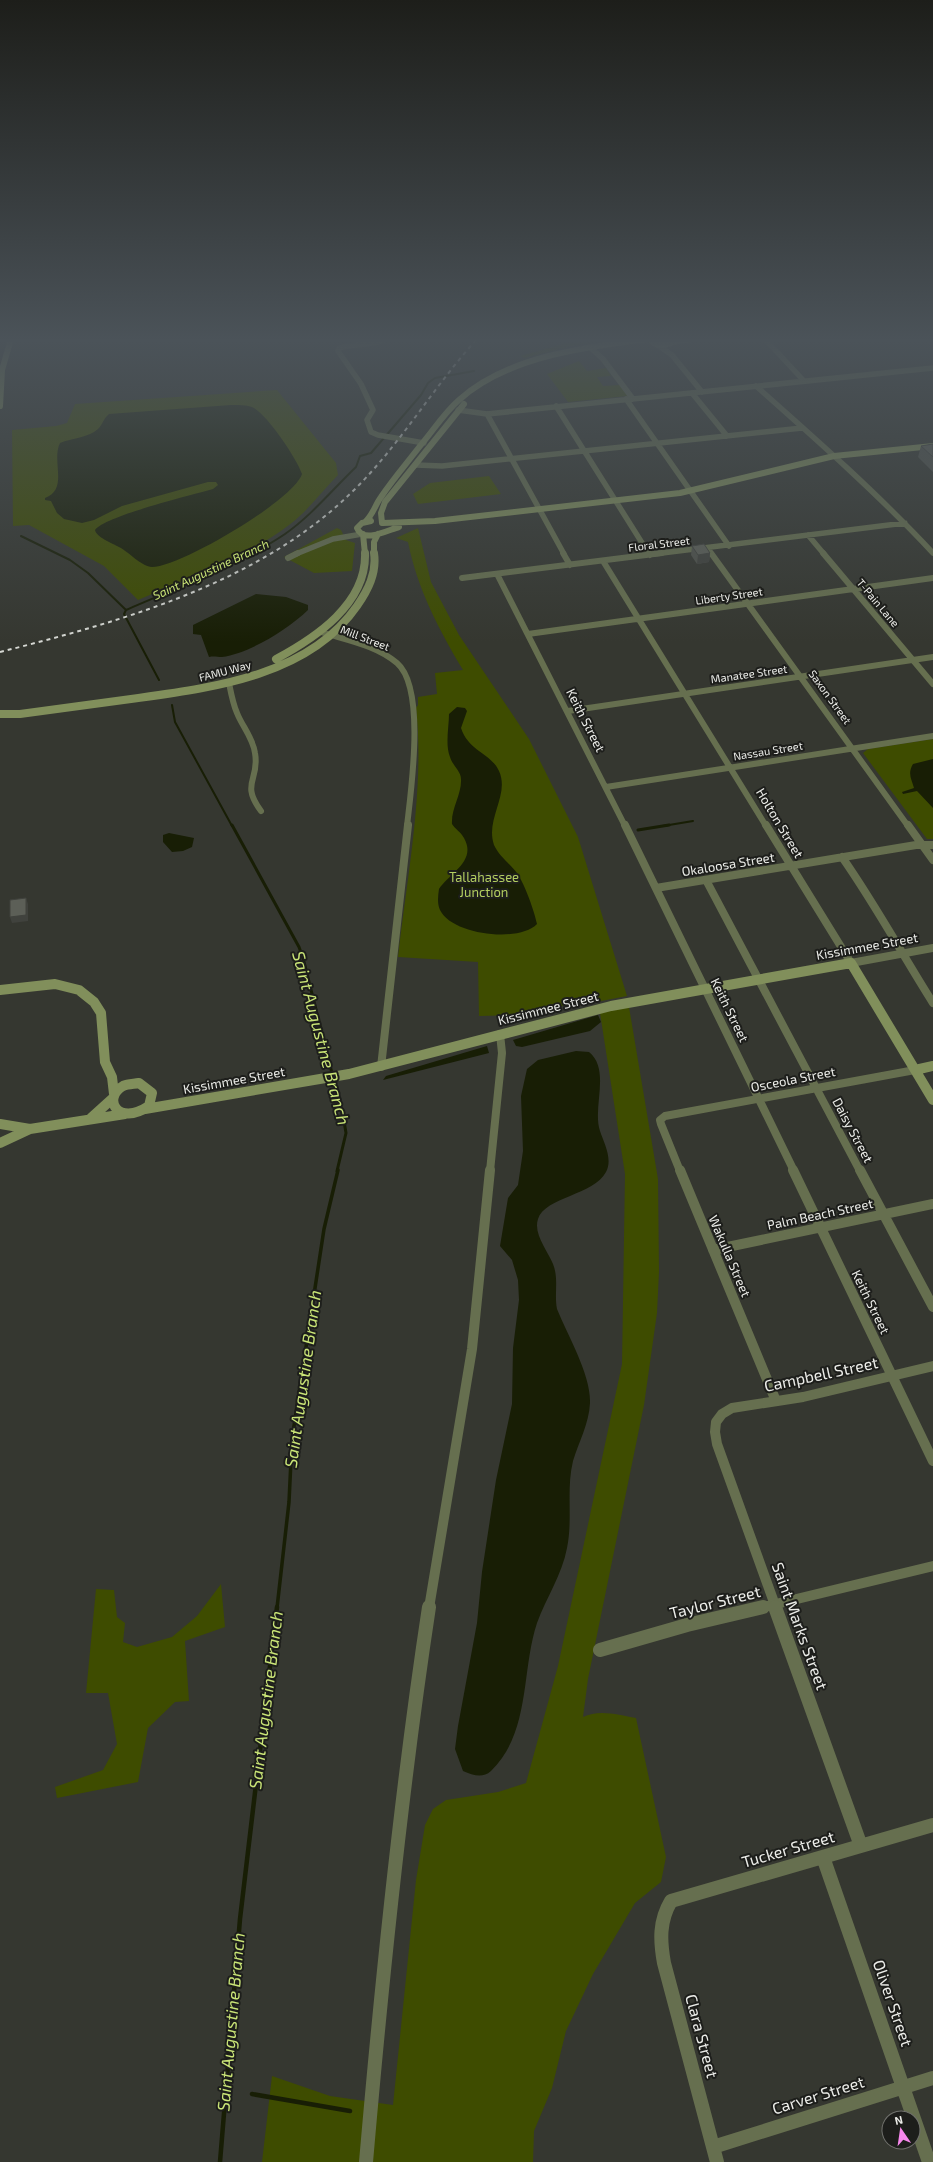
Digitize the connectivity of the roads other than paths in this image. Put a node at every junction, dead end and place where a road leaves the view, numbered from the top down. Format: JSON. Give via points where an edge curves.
{"nodes":[{"id":1,"x":406,"y":440,"type":"edge"},
{"id":2,"x":427,"y":440,"type":"edge"},
{"id":3,"x":435,"y":440,"type":"edge"},
{"id":4,"x":501,"y":440,"type":"edge"},
{"id":5,"x":578,"y":440,"type":"edge"},
{"id":6,"x":654,"y":440,"type":"edge"},
{"id":7,"x":688,"y":440,"type":"edge"},
{"id":8,"x":816,"y":440,"type":"edge"},
{"id":9,"x":424,"y":443,"type":"junction"},
{"id":10,"x":656,"y":443,"type":"junction"},
{"id":11,"x":933,"y":446,"type":"edge"},
{"id":12,"x":585,"y":451,"type":"junction"},
{"id":13,"x":834,"y":456,"type":"junction"},
{"id":14,"x":511,"y":459,"type":"junction"},
{"id":15,"x":416,"y":465,"type":"junction"},
{"id":16,"x":690,"y":491,"type":"junction"},
{"id":17,"x":616,"y":501,"type":"junction"},
{"id":18,"x":539,"y":509,"type":"junction"},
{"id":19,"x":435,"y":521,"type":"junction"},
{"id":20,"x":365,"y":522,"type":"junction"},
{"id":21,"x":382,"y":523,"type":"junction"},
{"id":22,"x":905,"y":523,"type":"junction"},
{"id":23,"x":358,"y":526,"type":"junction"},
{"id":24,"x":381,"y":533,"type":"junction"},
{"id":25,"x":362,"y":534,"type":"junction"},
{"id":26,"x":808,"y":535,"type":"junction"},
{"id":27,"x":729,"y":546,"type":"junction"},
{"id":28,"x":310,"y":547,"type":"junction"},
{"id":29,"x":707,"y":548,"type":"junction"},
{"id":30,"x":933,"y":553,"type":"edge"},
{"id":31,"x":650,"y":555,"type":"junction"},
{"id":32,"x":288,"y":558,"type":"dead end"},
{"id":33,"x":603,"y":561,"type":"junction"},
{"id":34,"x":570,"y":565,"type":"junction"},
{"id":35,"x":497,"y":574,"type":"junction"},
{"id":36,"x":462,"y":578,"type":"dead end"},
{"id":37,"x":933,"y":578,"type":"edge"},
{"id":38,"x":853,"y":589,"type":"junction"},
{"id":39,"x":748,"y":604,"type":"junction"},
{"id":40,"x":639,"y":618,"type":"junction"},
{"id":41,"x":321,"y":632,"type":"junction"},
{"id":42,"x":528,"y":634,"type":"junction"},
{"id":43,"x":330,"y":635,"type":"junction"},
{"id":44,"x":933,"y":657,"type":"edge"},
{"id":45,"x":912,"y":660,"type":"junction"},
{"id":46,"x":801,"y":676,"type":"junction"},
{"id":47,"x":229,"y":683,"type":"junction"},
{"id":48,"x":933,"y":684,"type":"edge"},
{"id":49,"x":685,"y":693,"type":"junction"},
{"id":50,"x":568,"y":711,"type":"junction"},
{"id":51,"x":0,"y":713,"type":"edge"},
{"id":52,"x":933,"y":736,"type":"edge"},
{"id":53,"x":854,"y":748,"type":"junction"},
{"id":54,"x":732,"y":768,"type":"junction"},
{"id":55,"x":606,"y":787,"type":"junction"},
{"id":56,"x":261,"y":811,"type":"dead end"},
{"id":57,"x":923,"y":845,"type":"junction"},
{"id":58,"x":933,"y":845,"type":"edge"},
{"id":59,"x":842,"y":857,"type":"junction"},
{"id":60,"x":933,"y":860,"type":"edge"},
{"id":61,"x":791,"y":866,"type":"junction"},
{"id":62,"x":706,"y":880,"type":"junction"},
{"id":63,"x":656,"y":888,"type":"junction"},
{"id":64,"x":933,"y":948,"type":"edge"},
{"id":65,"x":901,"y":954,"type":"junction"},
{"id":66,"x":851,"y":963,"type":"junction"},
{"id":67,"x":758,"y":979,"type":"junction"},
{"id":68,"x":705,"y":989,"type":"junction"},
{"id":69,"x":0,"y":990,"type":"edge"},
{"id":70,"x":933,"y":1002,"type":"edge"},
{"id":71,"x":500,"y":1034,"type":"junction"},
{"id":72,"x":933,"y":1066,"type":"edge"},
{"id":73,"x":381,"y":1067,"type":"junction"},
{"id":74,"x":915,"y":1070,"type":"junction"},
{"id":75,"x":112,"y":1078,"type":"junction"},
{"id":76,"x":132,"y":1084,"type":"junction"},
{"id":77,"x":816,"y":1088,"type":"junction"},
{"id":78,"x":152,"y":1093,"type":"junction"},
{"id":79,"x":113,"y":1096,"type":"junction"},
{"id":80,"x":759,"y":1099,"type":"junction"},
{"id":81,"x":933,"y":1100,"type":"edge"},
{"id":82,"x":173,"y":1105,"type":"junction"},
{"id":83,"x":145,"y":1109,"type":"junction"},
{"id":84,"x":125,"y":1114,"type":"junction"},
{"id":85,"x":89,"y":1119,"type":"junction"},
{"id":86,"x":660,"y":1121,"type":"joint"},
{"id":87,"x":0,"y":1124,"type":"edge"},
{"id":88,"x":30,"y":1130,"type":"junction"},
{"id":89,"x":0,"y":1143,"type":"edge"},
{"id":90,"x":933,"y":1204,"type":"edge"},
{"id":91,"x":883,"y":1215,"type":"junction"},
{"id":92,"x":820,"y":1228,"type":"junction"},
{"id":93,"x":713,"y":1250,"type":"junction"},
{"id":94,"x":933,"y":1307,"type":"edge"},
{"id":95,"x":933,"y":1366,"type":"edge"},
{"id":96,"x":892,"y":1375,"type":"junction"},
{"id":97,"x":776,"y":1401,"type":"junction"},
{"id":98,"x":718,"y":1417,"type":"joint"},
{"id":99,"x":933,"y":1461,"type":"edge"},
{"id":100,"x":933,"y":1566,"type":"edge"},
{"id":101,"x":774,"y":1604,"type":"junction"},
{"id":102,"x":600,"y":1650,"type":"dead end"},
{"id":103,"x":933,"y":1825,"type":"edge"},
{"id":104,"x":861,"y":1846,"type":"junction"},
{"id":105,"x":823,"y":1857,"type":"junction"},
{"id":106,"x":662,"y":1918,"type":"joint"},
{"id":107,"x":933,"y":2078,"type":"edge"},
{"id":108,"x":903,"y":2087,"type":"junction"},
{"id":109,"x":713,"y":2147,"type":"junction"},
{"id":110,"x":366,"y":2162,"type":"edge"},
{"id":111,"x":717,"y":2162,"type":"edge"},
{"id":112,"x":929,"y":2162,"type":"edge"}],
"edges":[{"from":1,"to":9,"type":"street"},
{"from":2,"to":9,"type":"street"},
{"from":3,"to":15,"type":"street","name":"FAMU Way"},
{"from":4,"to":14,"type":"street"},
{"from":5,"to":12,"type":"street"},
{"from":6,"to":10,"type":"street"},
{"from":7,"to":10,"type":"street"},
{"from":8,"to":13,"type":"street"},
{"from":9,"to":20,"type":"street","via":[[380,498],[371,517]]},
{"from":10,"to":12,"type":"street"},
{"from":10,"to":16,"type":"street"},
{"from":11,"to":13,"type":"street"},
{"from":12,"to":14,"type":"street"},
{"from":12,"to":17,"type":"street"},
{"from":13,"to":16,"type":"street"},
{"from":13,"to":22,"type":"street"},
{"from":14,"to":15,"type":"street","via":[[439,466]]},
{"from":14,"to":18,"type":"street"},
{"from":15,"to":21,"type":"street","name":"FAMU Way","via":[[384,505],[380,515]]},
{"from":16,"to":17,"type":"street"},
{"from":16,"to":27,"type":"street"},
{"from":17,"to":18,"type":"street"},
{"from":17,"to":31,"type":"street"},
{"from":18,"to":19,"type":"street"},
{"from":18,"to":34,"type":"street"},
{"from":19,"to":21,"type":"street"},
{"from":19,"to":24,"type":"street","via":[[393,528]]},
{"from":20,"to":21,"type":"street"},
{"from":20,"to":23,"type":"street"},
{"from":21,"to":24,"type":"street","name":"FAMU Way","via":[[386,527]]},
{"from":22,"to":26,"type":"street","name":"Floral Street"},
{"from":22,"to":30,"type":"street"},
{"from":23,"to":25,"type":"street","name":"FAMU Way"},
{"from":23,"to":28,"type":"street"},
{"from":24,"to":25,"type":"street"},
{"from":24,"to":43,"type":"street","name":"FAMU Way","via":[[374,541],[375,567],[370,583],[355,610]]},
{"from":25,"to":28,"type":"street","via":[[341,536]]},
{"from":25,"to":41,"type":"street","name":"FAMU Way","via":[[366,556],[363,574],[343,611]]},
{"from":26,"to":27,"type":"street","name":"Floral Street"},
{"from":26,"to":38,"type":"street","name":"T-Pain Lane"},
{"from":27,"to":29,"type":"street","name":"Floral Street"},
{"from":28,"to":32,"type":"street"},
{"from":29,"to":31,"type":"street","name":"Floral Street"},
{"from":29,"to":39,"type":"street","name":"Saxon Street"},
{"from":31,"to":33,"type":"street","name":"Floral Street"},
{"from":33,"to":34,"type":"street","name":"Floral Street"},
{"from":33,"to":40,"type":"street","name":"Holton Street"},
{"from":34,"to":35,"type":"street","name":"Floral Street"},
{"from":35,"to":36,"type":"street","name":"Floral Street"},
{"from":35,"to":42,"type":"street","name":"Keith Street"},
{"from":37,"to":38,"type":"street","name":"Liberty Street"},
{"from":38,"to":39,"type":"street","name":"Liberty Street"},
{"from":38,"to":45,"type":"street","name":"T-Pain Lane"},
{"from":39,"to":40,"type":"street","name":"Liberty Street"},
{"from":39,"to":46,"type":"street","name":"Saxon Street"},
{"from":40,"to":42,"type":"street","name":"Liberty Street"},
{"from":40,"to":49,"type":"street","name":"Holton Street"},
{"from":41,"to":43,"type":"street","name":"Mill Street"},
{"from":41,"to":51,"type":"street","name":"FAMU Way","via":[[275,660],[220,678],[178,687]]},
{"from":42,"to":50,"type":"street","name":"Keith Street"},
{"from":43,"to":47,"type":"street","name":"FAMU Way","via":[[283,663]]},
{"from":43,"to":73,"type":"street","name":"Mill Street","via":[[392,659],[405,672],[409,686],[414,733],[414,766]]},
{"from":44,"to":45,"type":"street","name":"Manatee Street"},
{"from":45,"to":46,"type":"street","name":"Manatee Street"},
{"from":45,"to":48,"type":"street","name":"T-Pain Lane"},
{"from":46,"to":49,"type":"street","name":"Manatee Street"},
{"from":46,"to":53,"type":"street","name":"Saxon Street"},
{"from":47,"to":51,"type":"street","name":"FAMU Way","via":[[184,692],[20,714]]},
{"from":47,"to":56,"type":"street","via":[[238,717],[251,739],[255,752],[257,761],[249,794]]},
{"from":49,"to":50,"type":"street","name":"Manatee Street"},
{"from":49,"to":54,"type":"street","name":"Holton Street"},
{"from":50,"to":55,"type":"street","name":"Keith Street"},
{"from":52,"to":53,"type":"street","name":"Nassau Street"},
{"from":53,"to":54,"type":"street","name":"Nassau Street"},
{"from":53,"to":57,"type":"street","name":"Saxon Street"},
{"from":54,"to":55,"type":"street","name":"Nassau Street"},
{"from":54,"to":61,"type":"street","name":"Holton Street"},
{"from":55,"to":63,"type":"street","name":"Keith Street"},
{"from":57,"to":58,"type":"street","name":"Okaloosa Street"},
{"from":57,"to":59,"type":"street","name":"Okaloosa Street"},
{"from":57,"to":60,"type":"street","name":"Saxon Street"},
{"from":59,"to":61,"type":"street","name":"Okaloosa Street"},
{"from":59,"to":65,"type":"street","via":[[867,893]]},
{"from":61,"to":62,"type":"street","name":"Okaloosa Street"},
{"from":61,"to":66,"type":"street","name":"Holton Street"},
{"from":62,"to":63,"type":"street","name":"Okaloosa Street"},
{"from":62,"to":67,"type":"street","name":"Daisy Street"},
{"from":63,"to":68,"type":"street","name":"Keith Street"},
{"from":64,"to":65,"type":"street","name":"Kissimmee Street"},
{"from":65,"to":66,"type":"street","name":"Kissimmee Street"},
{"from":65,"to":70,"type":"street"},
{"from":66,"to":67,"type":"street","name":"Kissimmee Street"},
{"from":66,"to":74,"type":"street","name":"Holton Street"},
{"from":67,"to":68,"type":"street","name":"Kissimmee Street"},
{"from":67,"to":77,"type":"street","name":"Daisy Street"},
{"from":68,"to":71,"type":"street","name":"Kissimmee Street","via":[[610,1006]]},
{"from":68,"to":80,"type":"street","name":"Keith Street"},
{"from":69,"to":75,"type":"street","via":[[55,984],[79,990],[94,1002],[101,1013],[105,1062]]},
{"from":71,"to":73,"type":"street","name":"Kissimmee Street"},
{"from":71,"to":110,"type":"street","via":[[502,1053],[472,1348],[418,1678],[376,2043]]},
{"from":72,"to":74,"type":"street","name":"Osceola Street"},
{"from":73,"to":82,"type":"street","name":"Kissimmee Street"},
{"from":74,"to":77,"type":"street","name":"Osceola Street"},
{"from":74,"to":81,"type":"street","name":"Holton Street"},
{"from":75,"to":76,"type":"street"},
{"from":75,"to":79,"type":"street"},
{"from":76,"to":78,"type":"street","via":[[145,1085]]},
{"from":76,"to":79,"type":"street","via":[[125,1085]]},
{"from":77,"to":80,"type":"street","name":"Osceola Street"},
{"from":77,"to":91,"type":"street","name":"Daisy Street"},
{"from":78,"to":82,"type":"street","name":"Kissimmee Street"},
{"from":78,"to":83,"type":"street","via":[[151,1102]]},
{"from":79,"to":84,"type":"street","via":[[114,1109]]},
{"from":79,"to":85,"type":"street","via":[[102,1110]]},
{"from":80,"to":86,"type":"street","name":"Osceola Street","via":[[665,1116]]},
{"from":80,"to":92,"type":"street","name":"Keith Street"},
{"from":82,"to":83,"type":"street","name":"Kissimmee Street"},
{"from":83,"to":84,"type":"street","via":[[139,1113]]},
{"from":84,"to":85,"type":"street"},
{"from":85,"to":88,"type":"street"},
{"from":86,"to":93,"type":"street","name":"Wakulla Street"},
{"from":87,"to":88,"type":"street"},
{"from":88,"to":89,"type":"street"},
{"from":90,"to":91,"type":"street","name":"Palm Beach Street"},
{"from":91,"to":92,"type":"street","name":"Palm Beach Street"},
{"from":91,"to":94,"type":"street","name":"Daisy Street"},
{"from":92,"to":93,"type":"street","name":"Palm Beach Street"},
{"from":92,"to":96,"type":"street","name":"Keith Street"},
{"from":93,"to":97,"type":"street","name":"Wakulla Street"},
{"from":95,"to":96,"type":"street","name":"Campbell Street"},
{"from":96,"to":97,"type":"street","name":"Campbell Street","via":[[803,1397]]},
{"from":96,"to":99,"type":"street","name":"Keith Street"},
{"from":97,"to":98,"type":"street","name":"Campbell Street","via":[[732,1408]]},
{"from":98,"to":101,"type":"street","name":"Saint Marks Street","via":[[714,1427],[716,1444]]},
{"from":100,"to":101,"type":"street","name":"Taylor Street"},
{"from":101,"to":102,"type":"street","name":"Taylor Street"},
{"from":101,"to":104,"type":"street","name":"Saint Marks Street"},
{"from":103,"to":104,"type":"street","name":"Tucker Street"},
{"from":104,"to":105,"type":"street","name":"Tucker Street"},
{"from":105,"to":106,"type":"street","name":"Tucker Street","via":[[671,1900]]},
{"from":105,"to":108,"type":"street","name":"Oliver Street"},
{"from":106,"to":109,"type":"street","name":"Clara Street","via":[[661,1941],[664,1963]]},
{"from":107,"to":108,"type":"street","name":"Carver Street"},
{"from":108,"to":109,"type":"street","name":"Carver Street"},
{"from":108,"to":112,"type":"street","name":"Oliver Street"},
{"from":109,"to":111,"type":"street","name":"Clara Street"}]}
